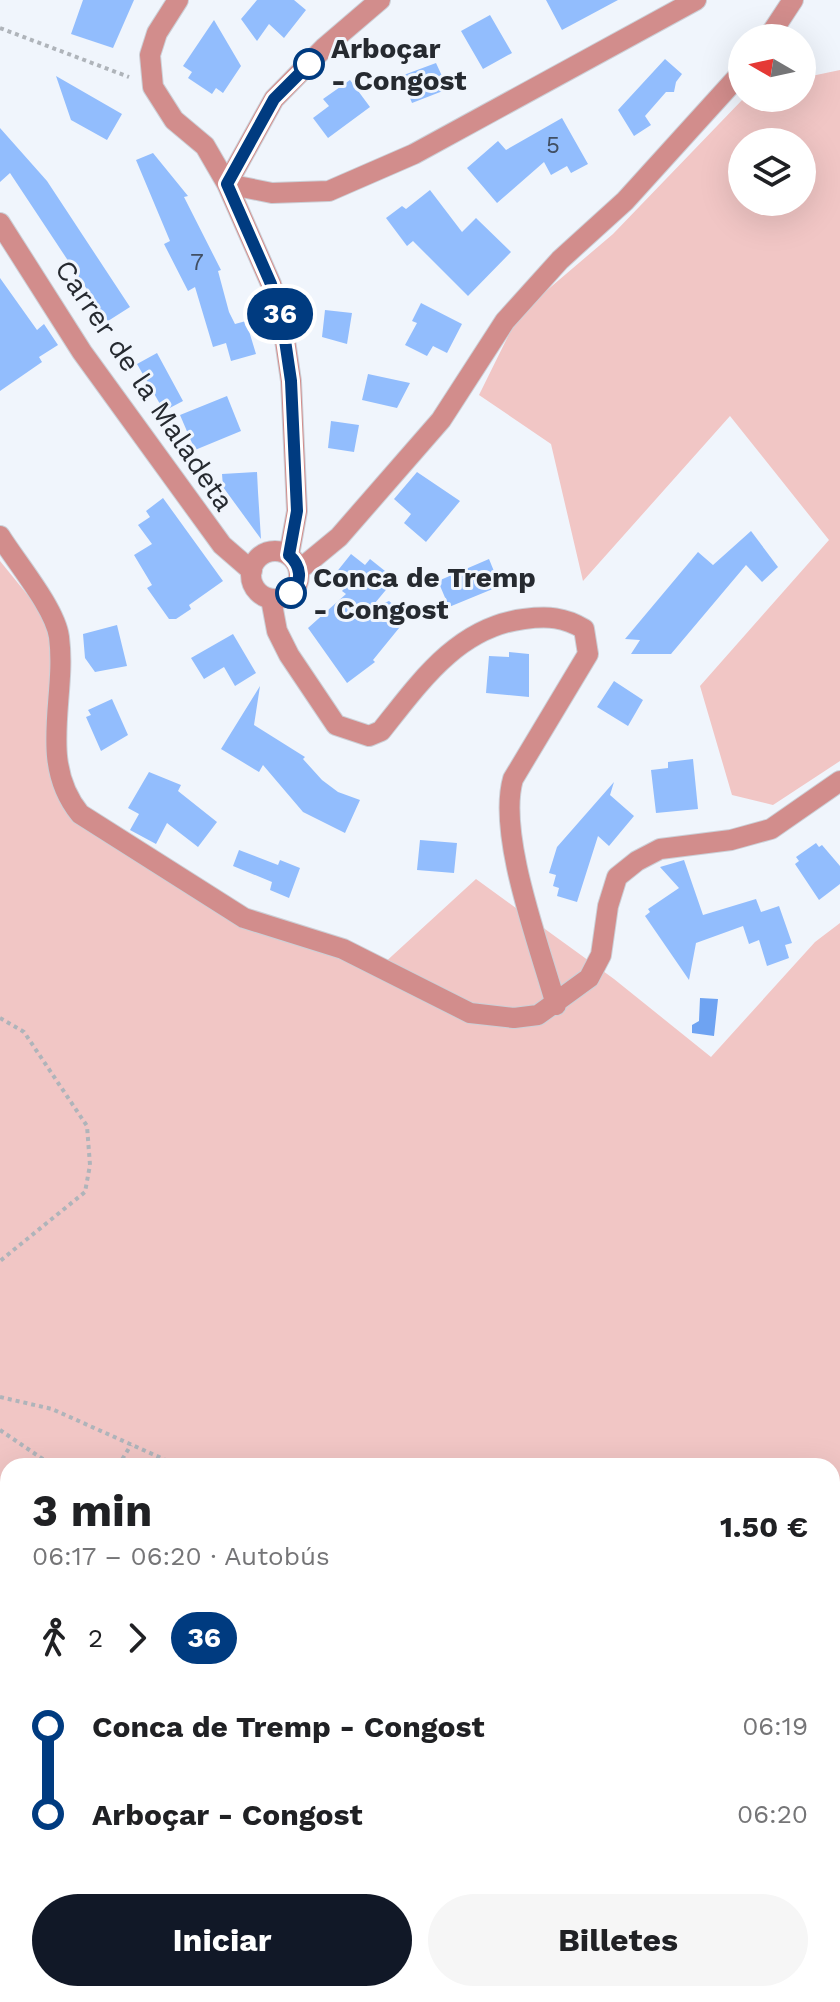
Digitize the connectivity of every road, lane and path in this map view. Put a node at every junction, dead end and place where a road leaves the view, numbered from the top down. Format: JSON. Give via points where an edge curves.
{"nodes":[{"id":1,"x":178,"y":0,"type":"edge"},
{"id":2,"x":380,"y":0,"type":"edge"},
{"id":3,"x":696,"y":0,"type":"edge"},
{"id":4,"x":793,"y":0,"type":"edge"},
{"id":5,"x":777,"y":24,"type":"edge"},
{"id":6,"x":0,"y":28,"type":"edge"},
{"id":7,"x":153,"y":87,"type":"junction"},
{"id":8,"x":728,"y":87,"type":"edge"},
{"id":9,"x":227,"y":184,"type":"junction"},
{"id":10,"x":0,"y":223,"type":"edge"},
{"id":11,"x":0,"y":536,"type":"edge"},
{"id":12,"x":294,"y":562,"type":"junction"},
{"id":13,"x":252,"y":571,"type":"junction"},
{"id":14,"x":271,"y":599,"type":"junction"},
{"id":15,"x":840,"y":781,"type":"edge"},
{"id":16,"x":556,"y":1005,"type":"junction"},
{"id":17,"x":0,"y":1018,"type":"edge"},
{"id":18,"x":0,"y":1261,"type":"edge"},
{"id":19,"x":0,"y":1397,"type":"edge"},
{"id":20,"x":0,"y":1430,"type":"edge"},
{"id":21,"x":131,"y":1445,"type":"junction"},
{"id":22,"x":41,"y":1458,"type":"edge"},
{"id":23,"x":123,"y":1458,"type":"edge"},
{"id":24,"x":161,"y":1458,"type":"edge"}],
"edges":[{"from":1,"to":7,"type":"street","via":[[150,55]]},
{"from":2,"to":9,"type":"street","via":[[274,99]]},
{"from":3,"to":9,"type":"street","via":[[414,154],[329,191],[272,193]]},
{"from":4,"to":5,"type":"street"},
{"from":6,"to":7,"type":"path"},
{"from":7,"to":9,"type":"street","via":[[174,120],[205,146]]},
{"from":8,"to":12,"type":"street","via":[[505,321],[441,420],[339,537]]},
{"from":9,"to":12,"type":"street","via":[[282,320],[291,381]]},
{"from":10,"to":13,"type":"street","name":"Carrer de la Maladeta","via":[[82,352],[212,533]]},
{"from":11,"to":16,"type":"street","via":[[59,634],[58,777],[80,814],[244,918],[343,949],[470,1013],[514,1018],[538,1015]]},
{"from":12,"to":13,"type":"street","via":[[282,551],[265,554]]},
{"from":12,"to":14,"type":"street","via":[[295,590]]},
{"from":13,"to":14,"type":"street","via":[[255,589]]},
{"from":14,"to":16,"type":"street","via":[[277,631],[289,655],[336,725],[369,736],[381,731],[457,643],[498,622],[564,618],[584,629],[588,654],[513,779],[507,798],[521,877]]},
{"from":15,"to":16,"type":"street","via":[[771,829],[660,849],[637,861],[617,877],[601,955],[589,978]]},
{"from":17,"to":18,"type":"path","via":[[24,1032],[87,1126],[90,1165],[85,1192]]},
{"from":19,"to":21,"type":"path","via":[[52,1409]]},
{"from":20,"to":22,"type":"path"},
{"from":21,"to":23,"type":"path"},
{"from":21,"to":24,"type":"path"}]}
